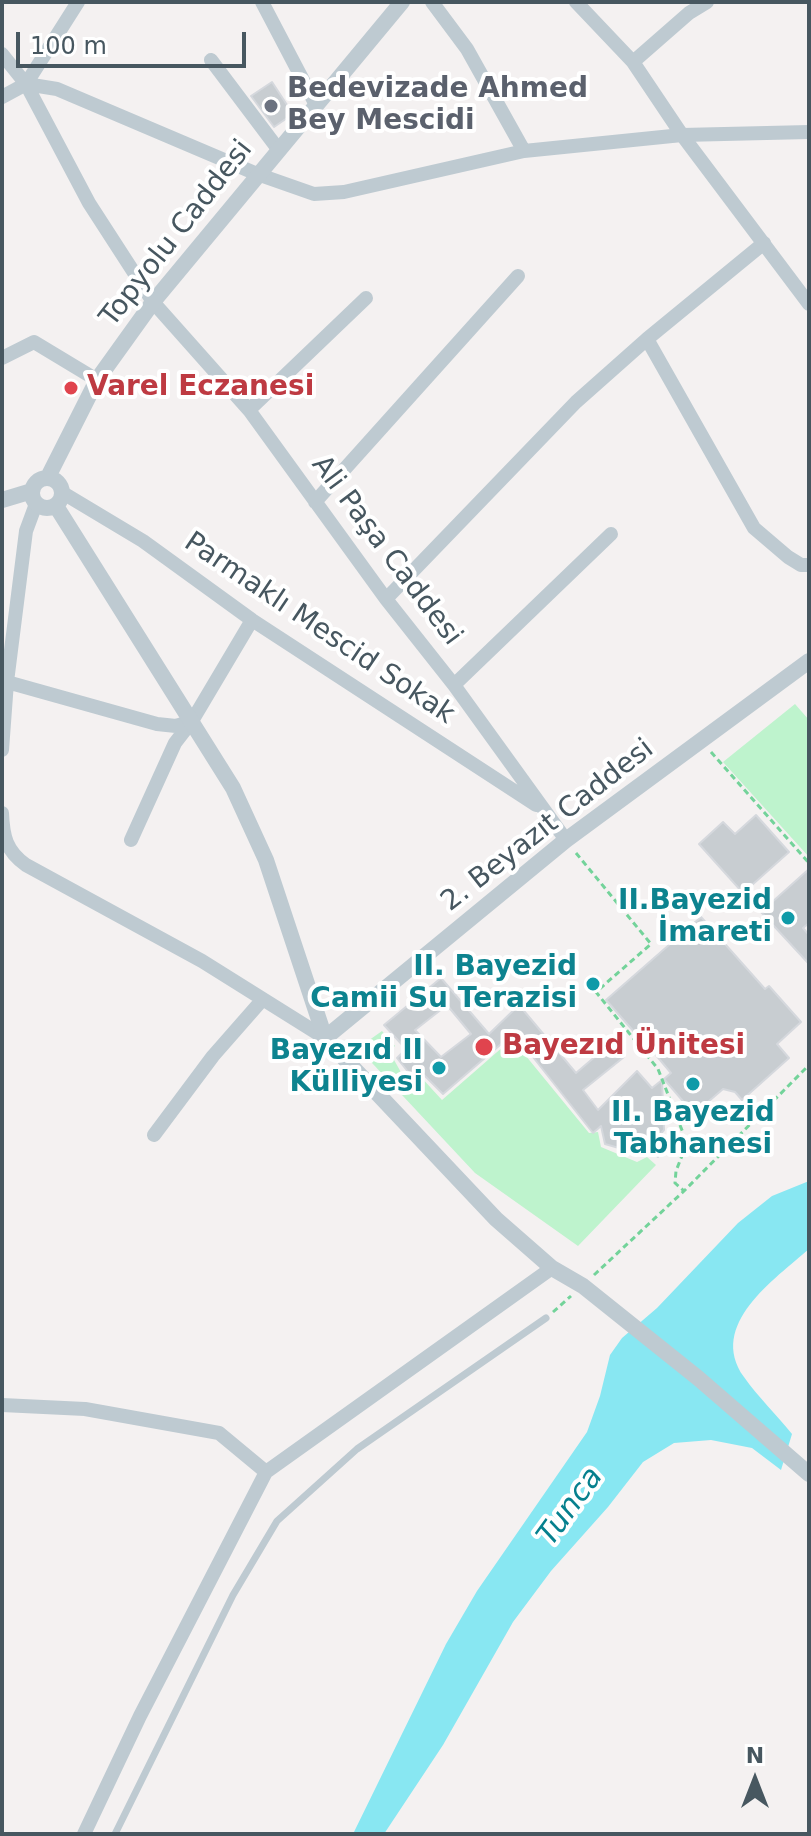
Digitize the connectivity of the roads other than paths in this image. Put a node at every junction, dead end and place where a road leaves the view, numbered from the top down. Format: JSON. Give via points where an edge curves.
{"nodes":[{"id":1,"x":78,"y":2,"type":"edge"},
{"id":2,"x":262,"y":2,"type":"edge"},
{"id":3,"x":402,"y":2,"type":"edge"},
{"id":4,"x":432,"y":2,"type":"edge"},
{"id":5,"x":576,"y":2,"type":"edge"},
{"id":6,"x":707,"y":2,"type":"edge"},
{"id":7,"x":685,"y":7,"type":"edge"},
{"id":8,"x":2,"y":54,"type":"edge"},
{"id":9,"x":211,"y":60,"type":"dead end"},
{"id":10,"x":633,"y":62,"type":"junction"},
{"id":11,"x":26,"y":84,"type":"junction"},
{"id":12,"x":2,"y":97,"type":"edge"},
{"id":13,"x":316,"y":105,"type":"junction"},
{"id":14,"x":809,"y":132,"type":"edge"},
{"id":15,"x":682,"y":135,"type":"junction"},
{"id":16,"x":278,"y":149,"type":"junction"},
{"id":17,"x":524,"y":151,"type":"junction"},
{"id":18,"x":257,"y":174,"type":"junction"},
{"id":19,"x":764,"y":243,"type":"junction"},
{"id":20,"x":518,"y":276,"type":"dead end"},
{"id":21,"x":366,"y":298,"type":"dead end"},
{"id":22,"x":153,"y":302,"type":"junction"},
{"id":23,"x":809,"y":304,"type":"edge"},
{"id":24,"x":647,"y":339,"type":"junction"},
{"id":25,"x":2,"y":358,"type":"edge"},
{"id":26,"x":97,"y":380,"type":"junction"},
{"id":27,"x":249,"y":410,"type":"junction"},
{"id":28,"x":48,"y":477,"type":"junction"},
{"id":29,"x":34,"y":498,"type":"junction"},
{"id":30,"x":59,"y":499,"type":"junction"},
{"id":31,"x":2,"y":500,"type":"edge"},
{"id":32,"x":315,"y":502,"type":"junction"},
{"id":33,"x":611,"y":534,"type":"dead end"},
{"id":34,"x":809,"y":565,"type":"edge"},
{"id":35,"x":386,"y":599,"type":"junction"},
{"id":36,"x":252,"y":620,"type":"junction"},
{"id":37,"x":809,"y":661,"type":"edge"},
{"id":38,"x":7,"y":682,"type":"junction"},
{"id":39,"x":454,"y":685,"type":"junction"},
{"id":40,"x":192,"y":721,"type":"junction"},
{"id":41,"x":2,"y":750,"type":"edge"},
{"id":42,"x":545,"y":811,"type":"junction"},
{"id":43,"x":2,"y":813,"type":"edge"},
{"id":44,"x":131,"y":840,"type":"dead end"},
{"id":45,"x":566,"y":840,"type":"junction"},
{"id":46,"x":263,"y":999,"type":"junction"},
{"id":47,"x":325,"y":1038,"type":"junction"},
{"id":48,"x":154,"y":1135,"type":"dead end"},
{"id":49,"x":552,"y":1268,"type":"junction"},
{"id":50,"x":546,"y":1318,"type":"road end"},
{"id":51,"x":2,"y":1405,"type":"edge"},
{"id":52,"x":266,"y":1472,"type":"junction"},
{"id":53,"x":806,"y":1472,"type":"edge"},
{"id":54,"x":84,"y":1834,"type":"edge"},
{"id":55,"x":115,"y":1834,"type":"edge"}],
"edges":[{"from":1,"to":11,"type":"street"},
{"from":2,"to":13,"type":"street"},
{"from":3,"to":13,"type":"street","name":"Topyolu Caddesi"},
{"from":4,"to":17,"type":"street","via":[[467,49]]},
{"from":5,"to":10,"type":"street"},
{"from":6,"to":7,"type":"street"},
{"from":7,"to":10,"type":"street"},
{"from":8,"to":11,"type":"street","name":"Ali Paşa Caddesi"},
{"from":9,"to":16,"type":"street"},
{"from":10,"to":15,"type":"street"},
{"from":11,"to":12,"type":"street"},
{"from":11,"to":18,"type":"street","via":[[57,89]]},
{"from":11,"to":22,"type":"street","name":"Ali Paşa Caddesi","via":[[89,203]]},
{"from":13,"to":16,"type":"street","name":"Topyolu Caddesi"},
{"from":14,"to":15,"type":"street"},
{"from":15,"to":17,"type":"street"},
{"from":15,"to":19,"type":"street"},
{"from":16,"to":18,"type":"street","name":"Topyolu Caddesi"},
{"from":17,"to":18,"type":"street","via":[[344,192],[314,194]]},
{"from":18,"to":22,"type":"street","name":"Topyolu Caddesi"},
{"from":19,"to":23,"type":"street"},
{"from":19,"to":24,"type":"street"},
{"from":20,"to":32,"type":"street"},
{"from":21,"to":27,"type":"street"},
{"from":22,"to":26,"type":"street","name":"Topyolu Caddesi"},
{"from":22,"to":27,"type":"street","name":"Ali Paşa Caddesi"},
{"from":24,"to":34,"type":"street","via":[[754,528],[788,557]]},
{"from":24,"to":35,"type":"street","via":[[576,402]]},
{"from":25,"to":26,"type":"street","via":[[34,342]]},
{"from":26,"to":28,"type":"street","name":"Topyolu Caddesi"},
{"from":27,"to":32,"type":"street","name":"Ali Paşa Caddesi"},
{"from":28,"to":29,"type":"street","via":[[39,480]]},
{"from":28,"to":30,"type":"street","via":[[60,484]]},
{"from":29,"to":30,"type":"street","via":[[46,508]]},
{"from":29,"to":31,"type":"street"},
{"from":29,"to":38,"type":"street"},
{"from":30,"to":36,"type":"street","name":"Parmaklı Mescid Sokak","via":[[143,541]]},
{"from":30,"to":40,"type":"street"},
{"from":32,"to":35,"type":"street","name":"Ali Paşa Caddesi"},
{"from":33,"to":39,"type":"street"},
{"from":35,"to":39,"type":"street","name":"Ali Paşa Caddesi"},
{"from":36,"to":40,"type":"street"},
{"from":36,"to":42,"type":"street","name":"Parmaklı Mescid Sokak"},
{"from":37,"to":45,"type":"street","name":"2. Beyazıt Caddesi"},
{"from":38,"to":40,"type":"street","via":[[157,724]]},
{"from":38,"to":41,"type":"street"},
{"from":39,"to":42,"type":"street","name":"Ali Paşa Caddesi"},
{"from":40,"to":44,"type":"street","via":[[175,743]]},
{"from":40,"to":47,"type":"street","via":[[256,835]]},
{"from":42,"to":45,"type":"street","name":"Ali Paşa Caddesi"},
{"from":43,"to":46,"type":"street","via":[[5,841],[26,865]]},
{"from":45,"to":47,"type":"street","name":"2. Beyazıt Caddesi"},
{"from":46,"to":47,"type":"street"},
{"from":46,"to":48,"type":"street"},
{"from":47,"to":49,"type":"street","via":[[496,1219]]},
{"from":49,"to":52,"type":"street"},
{"from":49,"to":53,"type":"street","via":[[583,1286],[698,1378]]},
{"from":50,"to":55,"type":"lane","via":[[357,1449],[277,1521],[233,1595]]},
{"from":51,"to":52,"type":"street","via":[[85,1409],[219,1433]]},
{"from":52,"to":54,"type":"street"}]}
